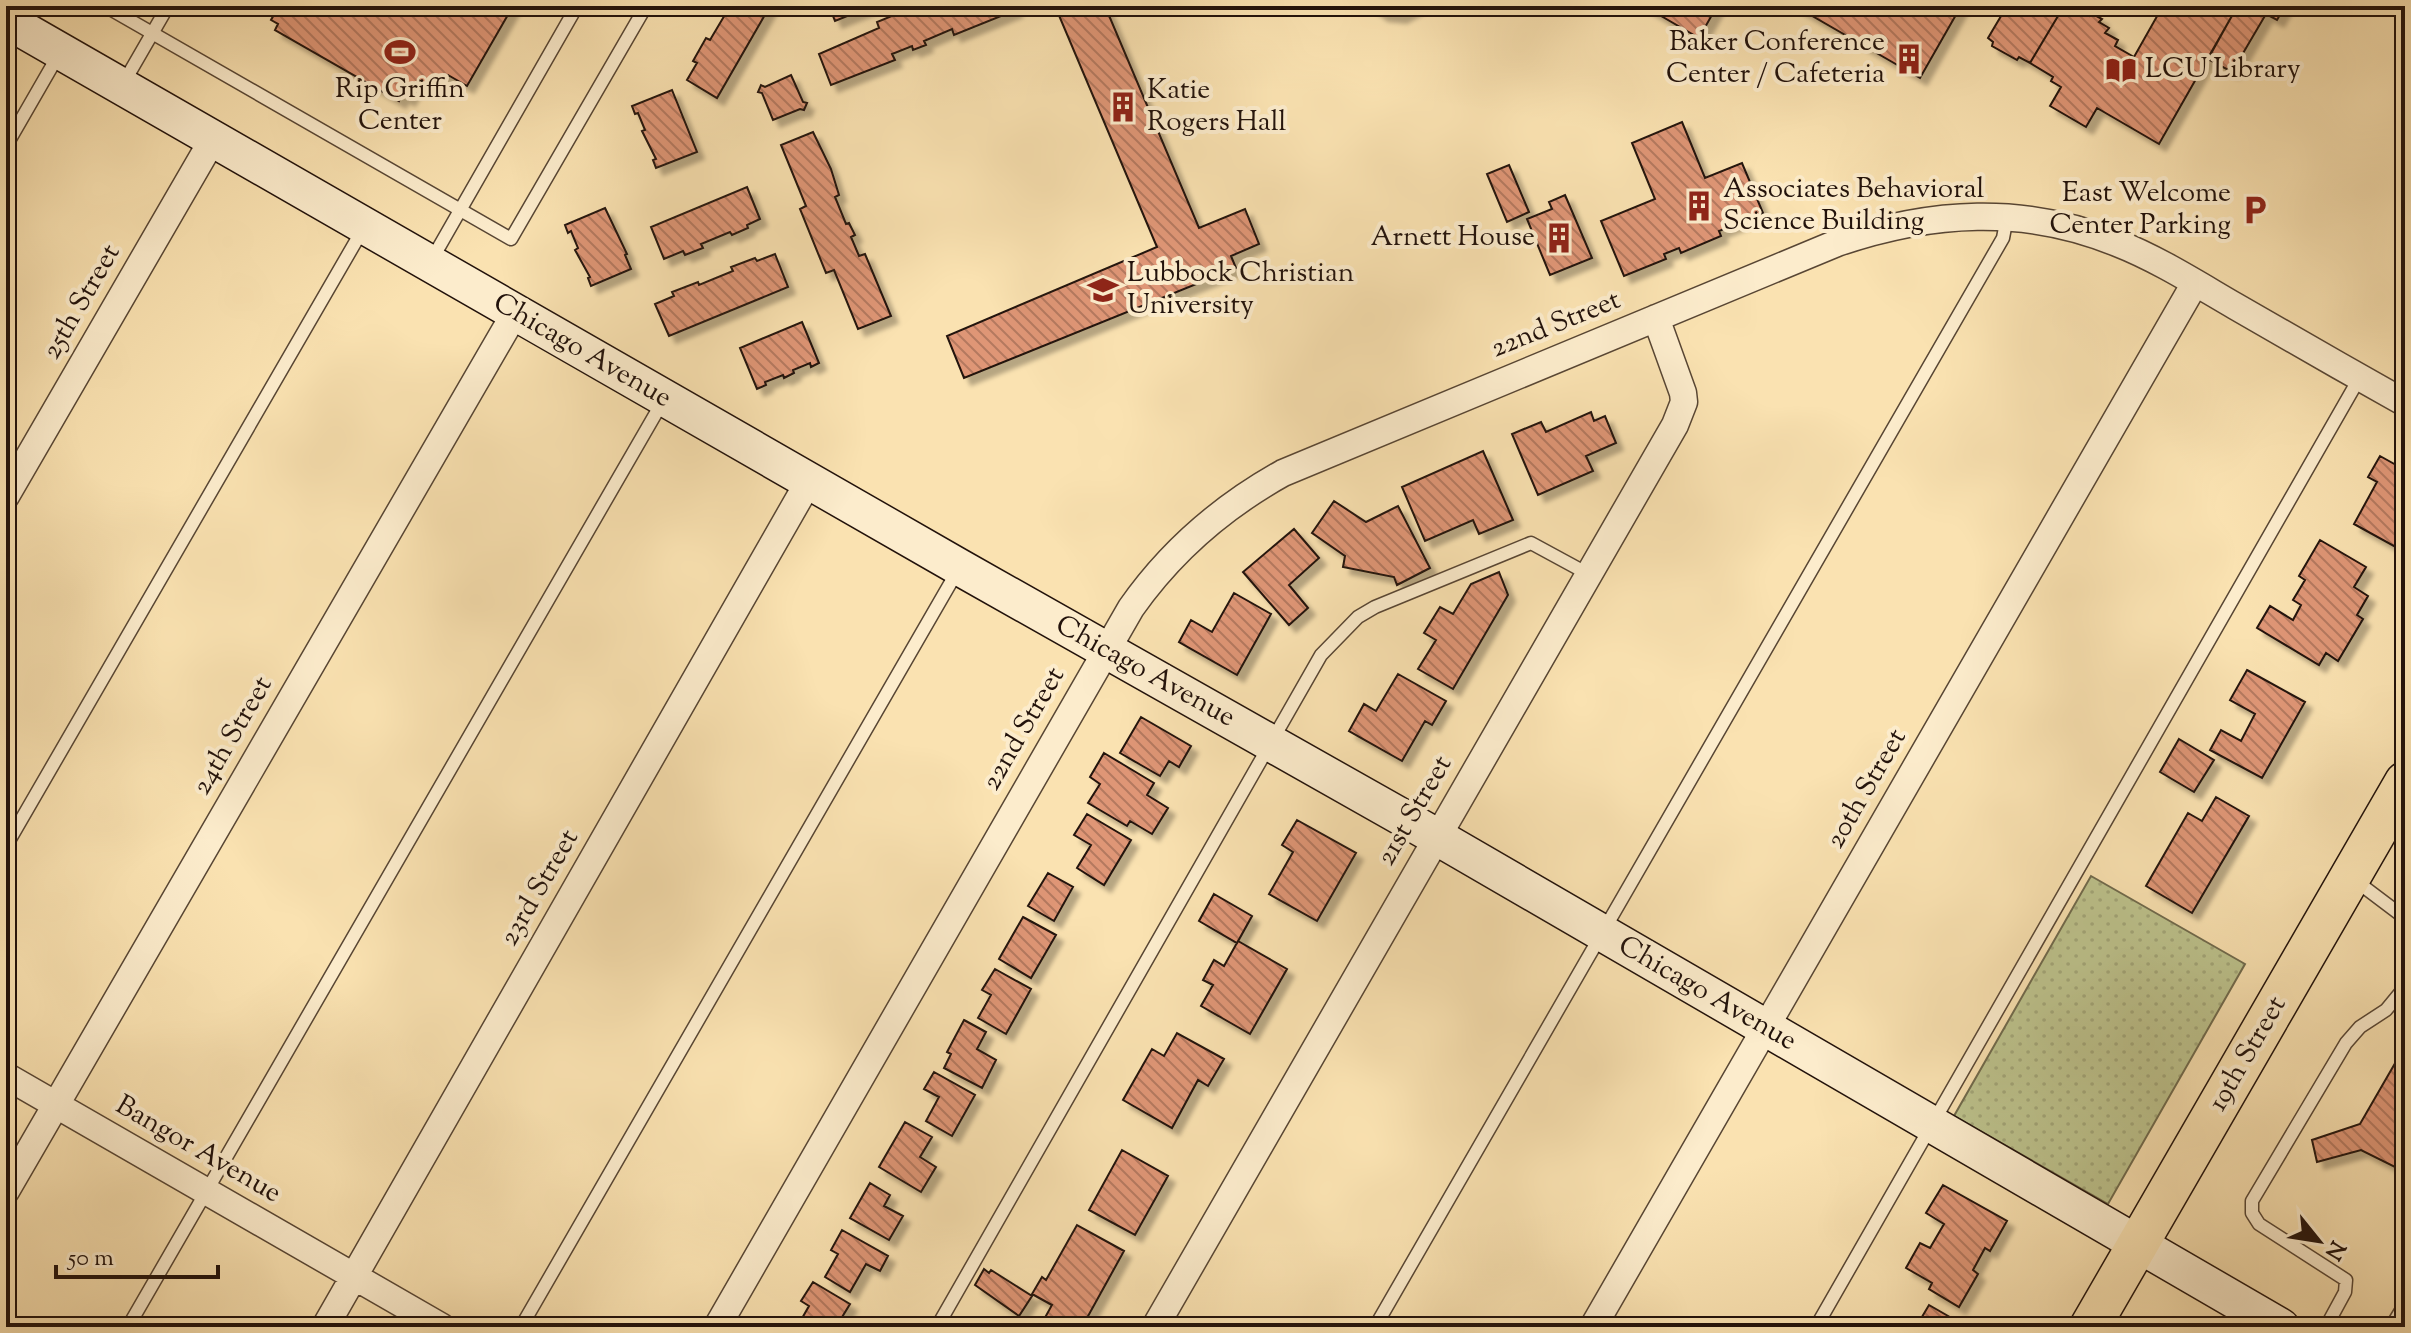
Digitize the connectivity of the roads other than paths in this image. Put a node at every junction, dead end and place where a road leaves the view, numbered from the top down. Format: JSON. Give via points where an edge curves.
{"nodes":[{"id":1,"x":105,"y":6,"type":"edge"},
{"id":2,"x":168,"y":6,"type":"edge"},
{"id":3,"x":577,"y":6,"type":"edge"},
{"id":4,"x":646,"y":6,"type":"edge"},
{"id":5,"x":6,"y":20,"type":"edge"},
{"id":6,"x":153,"y":33,"type":"junction"},
{"id":7,"x":61,"y":51,"type":"junction"},
{"id":8,"x":121,"y":87,"type":"junction"},
{"id":9,"x":213,"y":139,"type":"junction"},
{"id":10,"x":6,"y":146,"type":"edge"},
{"id":11,"x":461,"y":209,"type":"junction"},
{"id":12,"x":2007,"y":217,"type":"junction"},
{"id":13,"x":365,"y":226,"type":"junction"},
{"id":14,"x":430,"y":264,"type":"junction"},
{"id":15,"x":2195,"y":283,"type":"junction"},
{"id":16,"x":515,"y":313,"type":"junction"},
{"id":17,"x":1656,"y":318,"type":"junction"},
{"id":18,"x":2360,"y":377,"type":"junction"},
{"id":19,"x":664,"y":398,"type":"junction"},
{"id":20,"x":2405,"y":403,"type":"edge"},
{"id":21,"x":809,"y":481,"type":"junction"},
{"id":22,"x":6,"y":496,"type":"edge"},
{"id":23,"x":959,"y":567,"type":"junction"},
{"id":24,"x":1590,"y":575,"type":"junction"},
{"id":25,"x":1107,"y":650,"type":"junction"},
{"id":26,"x":1271,"y":743,"type":"junction"},
{"id":27,"x":2405,"y":782,"type":"edge"},
{"id":28,"x":1437,"y":837,"type":"junction"},
{"id":29,"x":6,"y":846,"type":"edge"},
{"id":30,"x":2350,"y":877,"type":"junction"},
{"id":31,"x":2405,"y":918,"type":"edge"},
{"id":32,"x":1601,"y":933,"type":"junction"},
{"id":33,"x":2405,"y":987,"type":"edge"},
{"id":34,"x":1766,"y":1027,"type":"junction"},
{"id":35,"x":6,"y":1076,"type":"edge"},
{"id":36,"x":56,"y":1105,"type":"junction"},
{"id":37,"x":1932,"y":1125,"type":"junction"},
{"id":38,"x":6,"y":1191,"type":"edge"},
{"id":39,"x":206,"y":1191,"type":"junction"},
{"id":40,"x":2139,"y":1242,"type":"junction"},
{"id":41,"x":354,"y":1277,"type":"junction"},
{"id":42,"x":2405,"y":1304,"type":"edge"},
{"id":43,"x":128,"y":1327,"type":"edge"},
{"id":44,"x":325,"y":1327,"type":"edge"},
{"id":45,"x":442,"y":1327,"type":"edge"},
{"id":46,"x":521,"y":1327,"type":"edge"},
{"id":47,"x":717,"y":1327,"type":"edge"},
{"id":48,"x":937,"y":1327,"type":"edge"},
{"id":49,"x":1155,"y":1327,"type":"edge"},
{"id":50,"x":1375,"y":1327,"type":"edge"},
{"id":51,"x":1593,"y":1327,"type":"edge"},
{"id":52,"x":1816,"y":1327,"type":"edge"},
{"id":53,"x":2090,"y":1327,"type":"edge"},
{"id":54,"x":2281,"y":1327,"type":"edge"},
{"id":55,"x":2326,"y":1327,"type":"edge"},
{"id":56,"x":2391,"y":1327,"type":"edge"}],
"edges":[{"from":1,"to":6,"type":"lane"},
{"from":2,"to":6,"type":"lane"},
{"from":3,"to":11,"type":"lane"},
{"from":4,"to":11,"type":"lane","via":[[511,239]]},
{"from":5,"to":7,"type":"street","name":"Chicago Avenue"},
{"from":6,"to":8,"type":"lane"},
{"from":6,"to":11,"type":"lane"},
{"from":7,"to":8,"type":"street","name":"Chicago Avenue"},
{"from":7,"to":10,"type":"lane"},
{"from":8,"to":9,"type":"street","name":"Chicago Avenue"},
{"from":9,"to":13,"type":"street","name":"Chicago Avenue"},
{"from":9,"to":22,"type":"street","name":"25th Street"},
{"from":11,"to":14,"type":"lane"},
{"from":12,"to":15,"type":"street","name":"22nd Street","via":[[2116,242]]},
{"from":12,"to":17,"type":"street","name":"22nd Street","via":[[1939,217],[1865,233]]},
{"from":12,"to":32,"type":"lane","via":[[2003,238]]},
{"from":13,"to":14,"type":"street","name":"Chicago Avenue"},
{"from":13,"to":29,"type":"lane"},
{"from":14,"to":16,"type":"street","name":"Chicago Avenue"},
{"from":15,"to":18,"type":"street","name":"22nd Street"},
{"from":15,"to":34,"type":"street","name":"20th Street"},
{"from":16,"to":19,"type":"street","name":"Chicago Avenue"},
{"from":16,"to":36,"type":"street","name":"24th Street"},
{"from":17,"to":24,"type":"street","name":"21st Street","via":[[1684,402]]},
{"from":17,"to":25,"type":"street","name":"22nd Street","via":[[1258,487],[1166,563]]},
{"from":18,"to":20,"type":"street","name":"22nd Street"},
{"from":18,"to":37,"type":"lane"},
{"from":19,"to":21,"type":"street","name":"Chicago Avenue"},
{"from":19,"to":39,"type":"lane"},
{"from":21,"to":23,"type":"street","name":"Chicago Avenue"},
{"from":21,"to":41,"type":"street","name":"23rd Street"},
{"from":23,"to":25,"type":"street","name":"Chicago Avenue"},
{"from":23,"to":46,"type":"lane"},
{"from":24,"to":26,"type":"lane","via":[[1531,543],[1375,607],[1321,655]]},
{"from":24,"to":28,"type":"street","name":"21st Street"},
{"from":25,"to":26,"type":"street","name":"Chicago Avenue"},
{"from":25,"to":47,"type":"street","name":"22nd Street"},
{"from":26,"to":28,"type":"street","name":"Chicago Avenue"},
{"from":26,"to":48,"type":"lane"},
{"from":27,"to":30,"type":"main road","name":"19th Street"},
{"from":28,"to":32,"type":"street","name":"Chicago Avenue"},
{"from":28,"to":49,"type":"street","name":"21st Street"},
{"from":30,"to":31,"type":"lane"},
{"from":30,"to":40,"type":"main road","name":"19th Street"},
{"from":32,"to":34,"type":"street","name":"Chicago Avenue"},
{"from":32,"to":50,"type":"lane"},
{"from":33,"to":55,"type":"lane","via":[[2346,1043],[2252,1201],[2259,1224],[2346,1280]]},
{"from":34,"to":37,"type":"street","name":"Chicago Avenue"},
{"from":34,"to":51,"type":"street","name":"20th Street"},
{"from":35,"to":36,"type":"street","name":"Bangor Avenue"},
{"from":36,"to":38,"type":"street","name":"24th Street"},
{"from":36,"to":39,"type":"street","name":"Bangor Avenue"},
{"from":37,"to":40,"type":"street","name":"Chicago Avenue"},
{"from":37,"to":52,"type":"lane"},
{"from":39,"to":41,"type":"street","name":"Bangor Avenue"},
{"from":39,"to":43,"type":"lane"},
{"from":40,"to":53,"type":"main road","name":"19th Street"},
{"from":40,"to":54,"type":"street","name":"Chicago Avenue"},
{"from":41,"to":44,"type":"street","name":"23rd Street"},
{"from":41,"to":45,"type":"street","name":"Bangor Avenue"},
{"from":42,"to":56,"type":"lane"}]}
